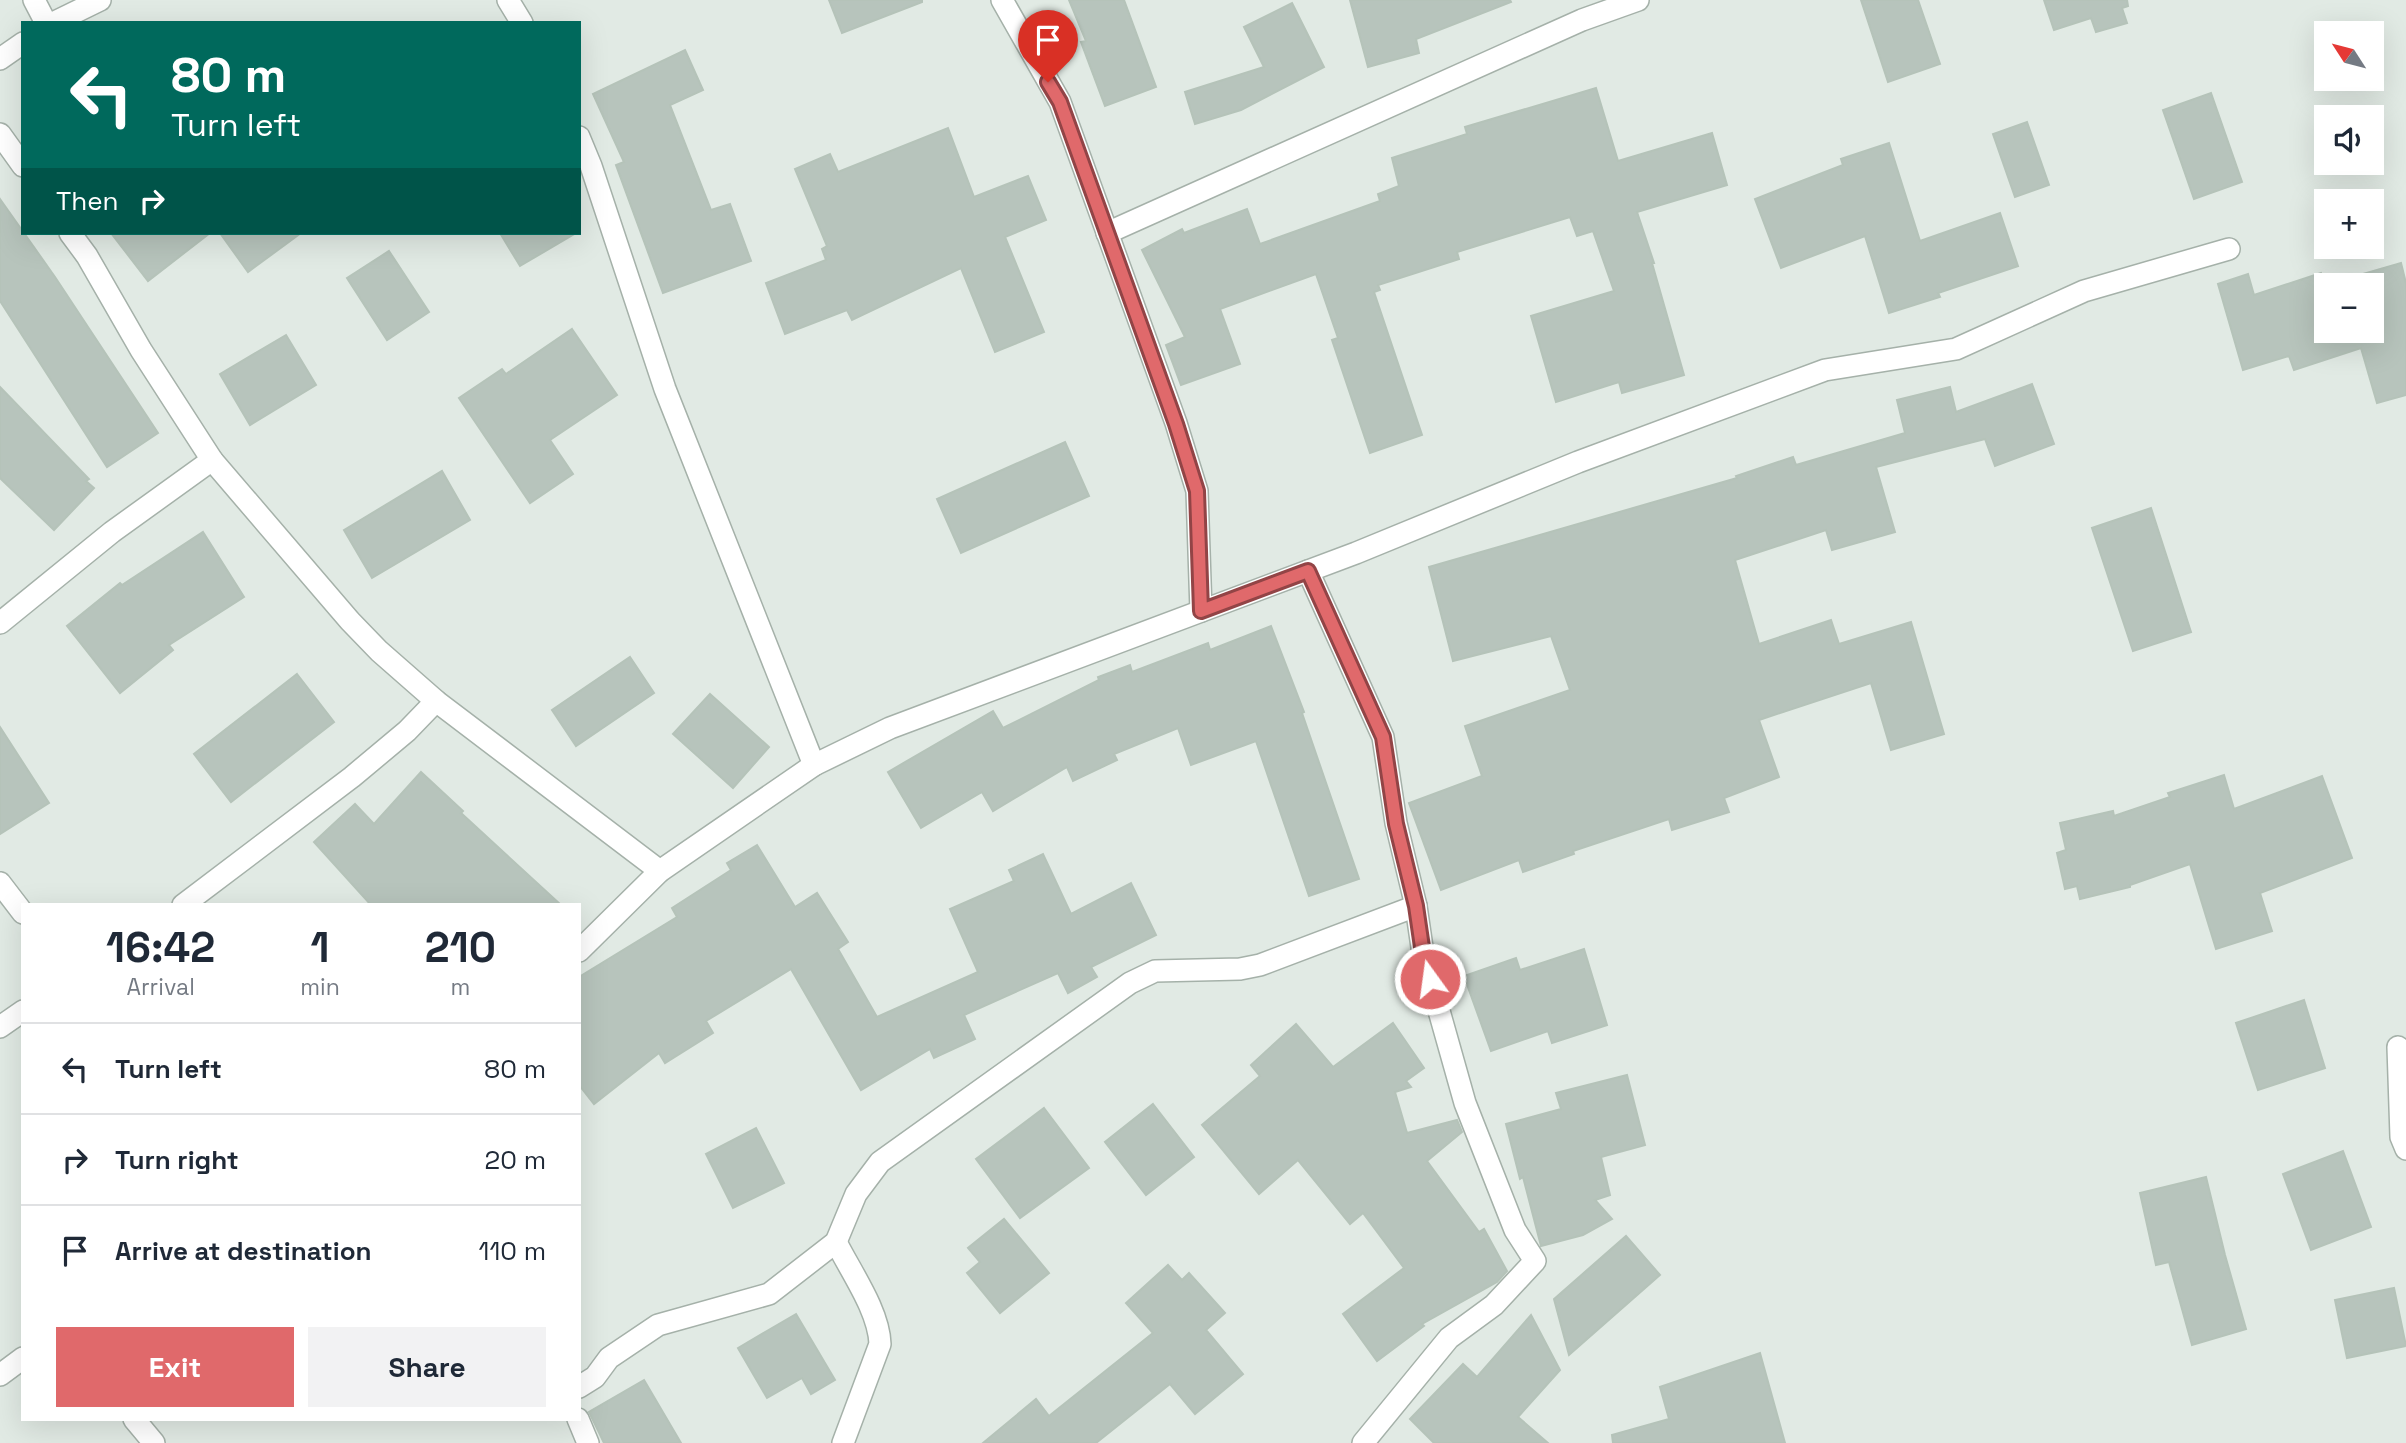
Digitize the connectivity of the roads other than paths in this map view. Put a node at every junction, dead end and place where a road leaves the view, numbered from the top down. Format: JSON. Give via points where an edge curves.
{"nodes":[{"id":1,"x":34,"y":0,"type":"edge"},
{"id":2,"x":100,"y":0,"type":"edge"},
{"id":3,"x":509,"y":0,"type":"edge"},
{"id":4,"x":1002,"y":0,"type":"edge"},
{"id":5,"x":1638,"y":0,"type":"edge"},
{"id":6,"x":45,"y":21,"type":"edge"},
{"id":7,"x":57,"y":21,"type":"edge"},
{"id":8,"x":521,"y":21,"type":"edge"},
{"id":9,"x":21,"y":44,"type":"edge"},
{"id":10,"x":0,"y":59,"type":"edge"},
{"id":11,"x":0,"y":134,"type":"edge"},
{"id":12,"x":581,"y":141,"type":"edge"},
{"id":13,"x":21,"y":163,"type":"edge"},
{"id":14,"x":1107,"y":233,"type":"junction"},
{"id":15,"x":71,"y":235,"type":"edge"},
{"id":16,"x":2229,"y":248,"type":"dead end"},
{"id":17,"x":212,"y":460,"type":"junction"},
{"id":18,"x":1308,"y":571,"type":"junction"},
{"id":19,"x":1201,"y":611,"type":"junction"},
{"id":20,"x":0,"y":624,"type":"edge"},
{"id":21,"x":436,"y":701,"type":"junction"},
{"id":22,"x":814,"y":765,"type":"junction"},
{"id":23,"x":660,"y":871,"type":"junction"},
{"id":24,"x":0,"y":883,"type":"edge"},
{"id":25,"x":186,"y":903,"type":"edge"},
{"id":26,"x":1416,"y":906,"type":"junction"},
{"id":27,"x":21,"y":910,"type":"edge"},
{"id":28,"x":581,"y":949,"type":"edge"},
{"id":29,"x":21,"y":1012,"type":"edge"},
{"id":30,"x":0,"y":1027,"type":"edge"},
{"id":31,"x":2398,"y":1047,"type":"dead end"},
{"id":32,"x":2406,"y":1149,"type":"edge"},
{"id":33,"x":836,"y":1242,"type":"junction"},
{"id":34,"x":21,"y":1359,"type":"edge"},
{"id":35,"x":0,"y":1375,"type":"edge"},
{"id":36,"x":581,"y":1386,"type":"edge"},
{"id":37,"x":136,"y":1421,"type":"edge"},
{"id":38,"x":579,"y":1421,"type":"edge"},
{"id":39,"x":154,"y":1443,"type":"edge"},
{"id":40,"x":588,"y":1443,"type":"edge"},
{"id":41,"x":844,"y":1443,"type":"edge"},
{"id":42,"x":1363,"y":1443,"type":"edge"}],
"edges":[{"from":1,"to":6,"type":"street"},
{"from":2,"to":7,"type":"street"},
{"from":3,"to":8,"type":"street"},
{"from":4,"to":14,"type":"street","via":[[1060,102]]},
{"from":5,"to":14,"type":"street","via":[[1582,20]]},
{"from":9,"to":10,"type":"street"},
{"from":11,"to":13,"type":"street"},
{"from":12,"to":22,"type":"street","via":[[666,389]]},
{"from":14,"to":19,"type":"street","via":[[1197,491]]},
{"from":15,"to":17,"type":"street"},
{"from":16,"to":18,"type":"street","via":[[2084,291],[1956,349],[1825,370],[1578,462]]},
{"from":17,"to":20,"type":"street","via":[[113,532]]},
{"from":17,"to":21,"type":"street","via":[[349,621]]},
{"from":18,"to":19,"type":"street"},
{"from":18,"to":26,"type":"street","via":[[1383,737],[1396,824]]},
{"from":19,"to":22,"type":"street","via":[[890,728]]},
{"from":21,"to":23,"type":"street"},
{"from":21,"to":25,"type":"street","via":[[352,777]]},
{"from":22,"to":23,"type":"street"},
{"from":23,"to":28,"type":"street"},
{"from":24,"to":27,"type":"street"},
{"from":26,"to":33,"type":"street","via":[[1260,965],[1155,971],[1130,983],[880,1162],[856,1194]]},
{"from":26,"to":42,"type":"street","via":[[1423,954],[1465,1103],[1515,1230],[1535,1261],[1494,1305],[1449,1338]]},
{"from":29,"to":30,"type":"street"},
{"from":31,"to":32,"type":"street","via":[[2401,1137]]},
{"from":33,"to":36,"type":"street","via":[[769,1294],[658,1325],[609,1357]]},
{"from":33,"to":41,"type":"street","via":[[880,1331],[880,1344]]},
{"from":34,"to":35,"type":"street"},
{"from":37,"to":39,"type":"street"},
{"from":38,"to":40,"type":"street"}]}
